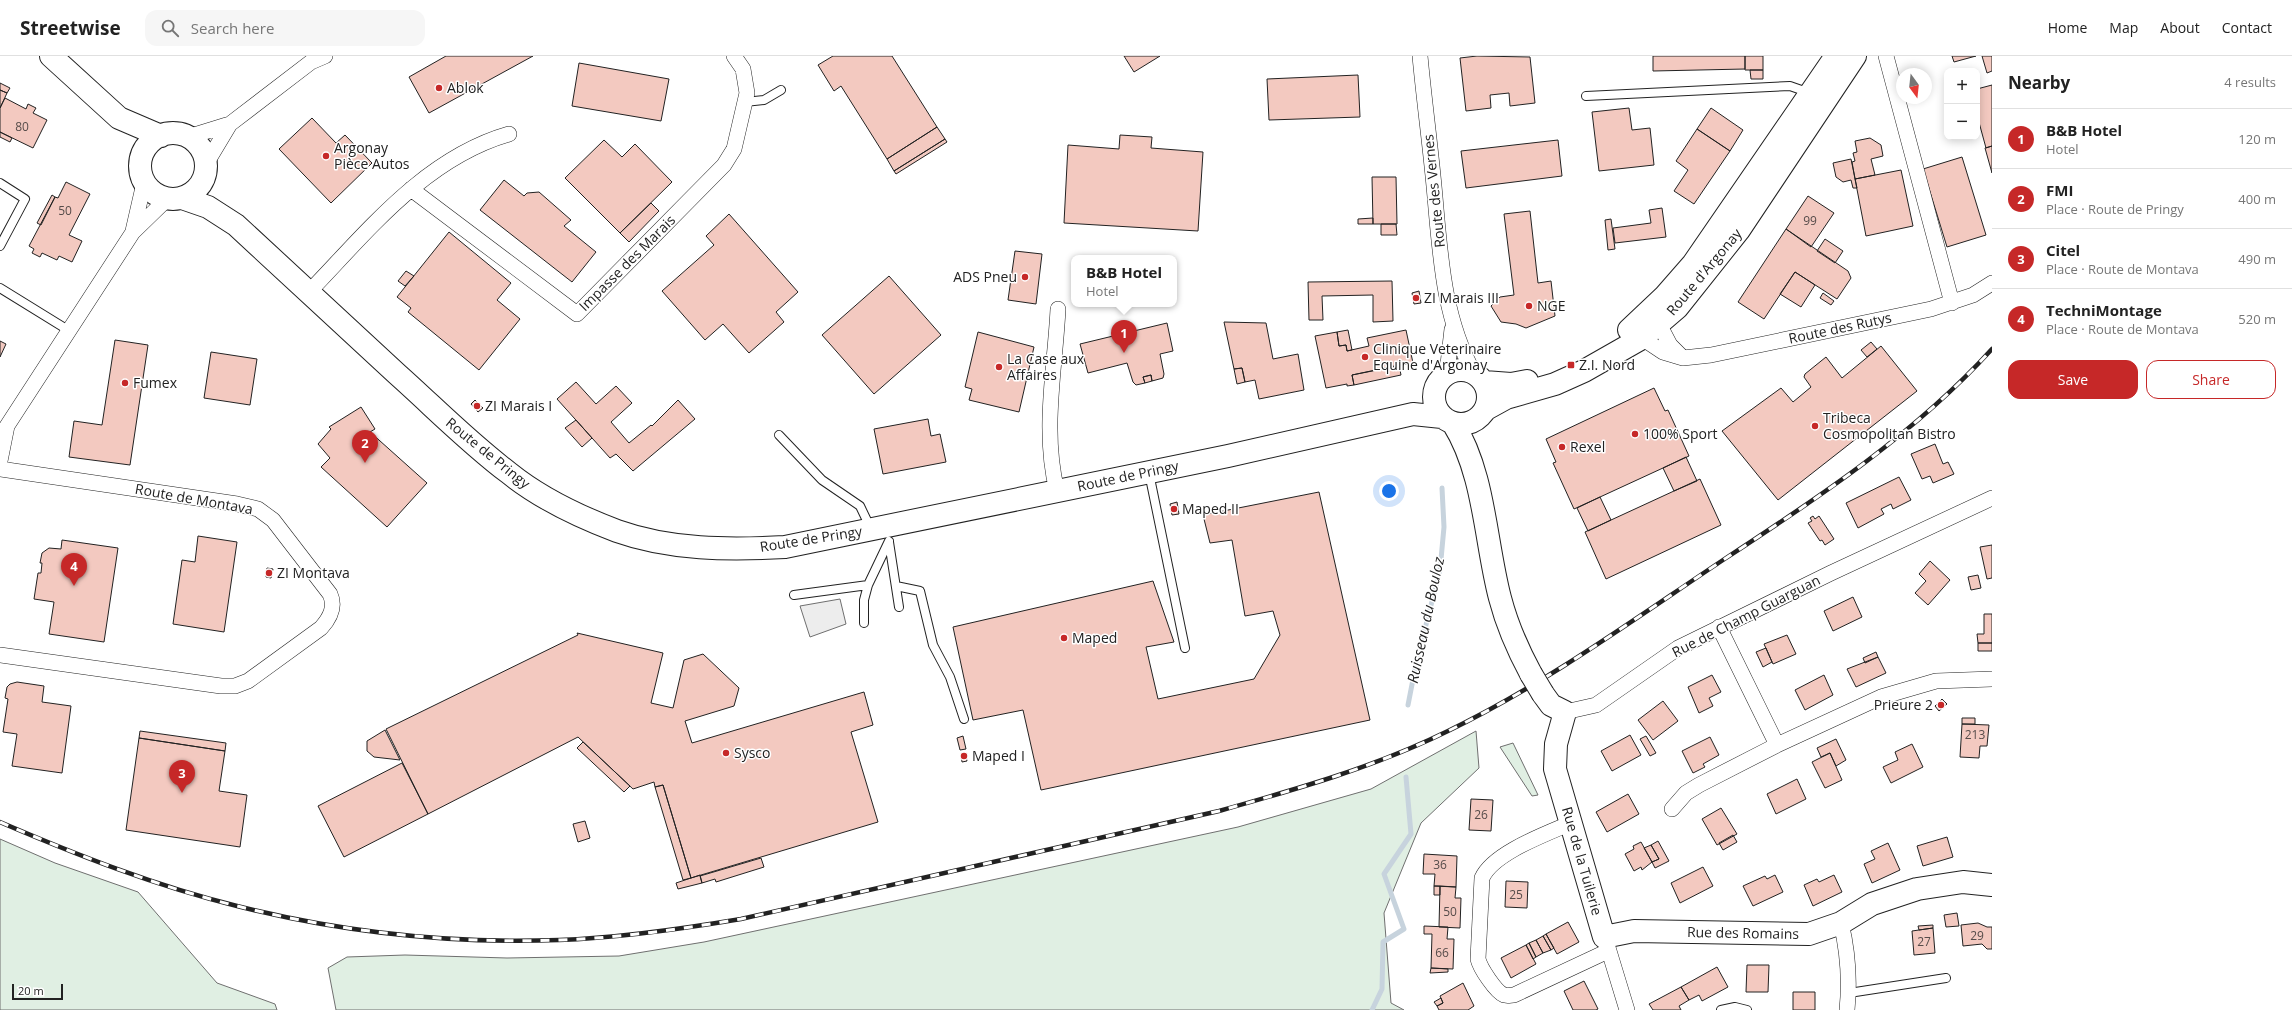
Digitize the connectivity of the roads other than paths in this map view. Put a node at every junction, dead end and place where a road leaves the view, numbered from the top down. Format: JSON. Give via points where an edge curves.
{"nodes":[{"id":1,"x":51,"y":56,"type":"edge"},
{"id":2,"x":326,"y":56,"type":"edge"},
{"id":3,"x":734,"y":56,"type":"edge"},
{"id":4,"x":1420,"y":56,"type":"edge"},
{"id":5,"x":1836,"y":56,"type":"edge"},
{"id":6,"x":1855,"y":56,"type":"edge"},
{"id":7,"x":1886,"y":56,"type":"edge"},
{"id":8,"x":781,"y":90,"type":"dead end"},
{"id":9,"x":1586,"y":96,"type":"dead end"},
{"id":10,"x":1818,"y":98,"type":"junction"},
{"id":11,"x":745,"y":102,"type":"junction"},
{"id":12,"x":119,"y":118,"type":"junction"},
{"id":13,"x":230,"y":124,"type":"junction"},
{"id":14,"x":510,"y":134,"type":"dead end"},
{"id":15,"x":161,"y":136,"type":"junction"},
{"id":16,"x":188,"y":137,"type":"junction"},
{"id":17,"x":142,"y":154,"type":"junction"},
{"id":18,"x":204,"y":171,"type":"junction"},
{"id":19,"x":0,"y":183,"type":"edge"},
{"id":20,"x":144,"y":183,"type":"junction"},
{"id":21,"x":411,"y":189,"type":"junction"},
{"id":22,"x":174,"y":199,"type":"junction"},
{"id":23,"x":236,"y":225,"type":"junction"},
{"id":24,"x":133,"y":232,"type":"junction"},
{"id":25,"x":0,"y":246,"type":"edge"},
{"id":26,"x":1992,"y":283,"type":"edge"},
{"id":27,"x":0,"y":288,"type":"edge"},
{"id":28,"x":308,"y":292,"type":"junction"},
{"id":29,"x":1952,"y":303,"type":"junction"},
{"id":30,"x":1058,"y":309,"type":"dead end"},
{"id":31,"x":1453,"y":326,"type":"junction"},
{"id":32,"x":1647,"y":327,"type":"junction"},
{"id":33,"x":68,"y":330,"type":"junction"},
{"id":34,"x":1683,"y":358,"type":"junction"},
{"id":35,"x":1447,"y":373,"type":"junction"},
{"id":36,"x":1479,"y":377,"type":"junction"},
{"id":37,"x":1434,"y":390,"type":"junction"},
{"id":38,"x":1482,"y":413,"type":"junction"},
{"id":39,"x":1413,"y":414,"type":"junction"},
{"id":40,"x":1447,"y":420,"type":"junction"},
{"id":41,"x":779,"y":435,"type":"dead end"},
{"id":42,"x":0,"y":461,"type":"edge"},
{"id":43,"x":0,"y":469,"type":"edge"},
{"id":44,"x":1149,"y":472,"type":"junction"},
{"id":45,"x":1475,"y":477,"type":"junction"},
{"id":46,"x":1057,"y":491,"type":"junction"},
{"id":47,"x":1992,"y":498,"type":"edge"},
{"id":48,"x":883,"y":533,"type":"junction"},
{"id":49,"x":868,"y":585,"type":"junction"},
{"id":50,"x":896,"y":586,"type":"junction"},
{"id":51,"x":794,"y":595,"type":"dead end"},
{"id":52,"x":899,"y":607,"type":"dead end"},
{"id":53,"x":864,"y":623,"type":"dead end"},
{"id":54,"x":1719,"y":627,"type":"junction"},
{"id":55,"x":1185,"y":648,"type":"dead end"},
{"id":56,"x":0,"y":655,"type":"edge"},
{"id":57,"x":1992,"y":679,"type":"edge"},
{"id":58,"x":1565,"y":712,"type":"junction"},
{"id":59,"x":964,"y":719,"type":"dead end"},
{"id":60,"x":1777,"y":745,"type":"junction"},
{"id":61,"x":1672,"y":809,"type":"dead end"},
{"id":62,"x":1571,"y":823,"type":"junction"},
{"id":63,"x":1992,"y":885,"type":"edge"},
{"id":64,"x":1841,"y":923,"type":"junction"},
{"id":65,"x":1606,"y":944,"type":"junction"},
{"id":66,"x":1946,"y":978,"type":"dead end"},
{"id":67,"x":1849,"y":993,"type":"junction"},
{"id":68,"x":1626,"y":1010,"type":"edge"},
{"id":69,"x":1721,"y":1010,"type":"edge"},
{"id":70,"x":1747,"y":1010,"type":"edge"},
{"id":71,"x":1847,"y":1010,"type":"edge"}],
"edges":[{"from":1,"to":12,"type":"street"},
{"from":2,"to":13,"type":"street","via":[[311,62]]},
{"from":3,"to":11,"type":"street","name":"Impasse des Marais","via":[[743,69],[746,82]]},
{"from":4,"to":31,"type":"street","name":"Route des Vernes","via":[[1439,238]]},
{"from":5,"to":10,"type":"street","name":"Route d'Argonay"},
{"from":6,"to":10,"type":"street","name":"Route d'Argonay"},
{"from":7,"to":29,"type":"street"},
{"from":8,"to":11,"type":"lane","via":[[764,100]]},
{"from":9,"to":10,"type":"lane","via":[[1790,86]]},
{"from":10,"to":32,"type":"street","name":"Route d'Argonay"},
{"from":11,"to":21,"type":"street","name":"Impasse des Marais","via":[[734,149],[724,164],[577,314]]},
{"from":12,"to":15,"type":"street"},
{"from":12,"to":17,"type":"street"},
{"from":13,"to":16,"type":"street"},
{"from":13,"to":18,"type":"street"},
{"from":14,"to":21,"type":"street","via":[[494,138],[459,156]]},
{"from":15,"to":16,"type":"street","via":[[170,134]]},
{"from":15,"to":17,"type":"street","via":[[150,143]]},
{"from":16,"to":18,"type":"street","via":[[200,148]]},
{"from":17,"to":20,"type":"street","via":[[140,174]]},
{"from":18,"to":22,"type":"street","via":[[195,191]]},
{"from":18,"to":23,"type":"street","name":"Route de Pringy"},
{"from":19,"to":25,"type":"lane","via":[[25,199]]},
{"from":20,"to":22,"type":"street","via":[[154,193]]},
{"from":20,"to":24,"type":"street"},
{"from":21,"to":28,"type":"street"},
{"from":22,"to":23,"type":"street","name":"Route de Pringy","via":[[208,207]]},
{"from":22,"to":24,"type":"street"},
{"from":23,"to":28,"type":"street","name":"Route de Pringy"},
{"from":24,"to":33,"type":"street"},
{"from":26,"to":29,"type":"street","name":"Route des Rutys","via":[[1973,295]]},
{"from":27,"to":33,"type":"lane"},
{"from":28,"to":48,"type":"street","name":"Route de Pringy","via":[[509,474],[544,496],[611,528],[657,541],[744,549]]},
{"from":29,"to":34,"type":"street","name":"Route des Rutys","via":[[1711,356]]},
{"from":30,"to":46,"type":"street","via":[[1049,435],[1050,464]]},
{"from":31,"to":35,"type":"street","name":"Route des Vernes"},
{"from":31,"to":36,"type":"street","name":"Route des Vernes"},
{"from":32,"to":34,"type":"street"},
{"from":32,"to":34,"type":"street","name":"Route des Rutys","via":[[1663,352]]},
{"from":32,"to":36,"type":"street","name":"Route d'Argonay","via":[[1558,371],[1518,383]]},
{"from":32,"to":38,"type":"street","name":"Route d'Argonay","via":[[1614,355],[1549,386],[1500,400]]},
{"from":33,"to":42,"type":"street","via":[[7,426]]},
{"from":35,"to":36,"type":"street","name":"Route d'Argonay","via":[[1460,369]]},
{"from":35,"to":37,"type":"street"},
{"from":36,"to":38,"type":"street","via":[[1488,393]]},
{"from":37,"to":39,"type":"street"},
{"from":37,"to":40,"type":"street","via":[[1434,404]]},
{"from":38,"to":40,"type":"street","name":"Route d'Argonay","via":[[1466,424]]},
{"from":38,"to":45,"type":"street","via":[[1475,442]]},
{"from":39,"to":40,"type":"street","name":"Route de Pringy"},
{"from":39,"to":44,"type":"street","name":"Route de Pringy"},
{"from":40,"to":45,"type":"street","via":[[1463,442]]},
{"from":41,"to":48,"type":"lane","via":[[822,480],[860,506]]},
{"from":43,"to":56,"type":"street","name":"Route de Montava","via":[[258,509],[278,526],[330,594],[332,605],[330,617],[321,628],[248,681],[234,686]]},
{"from":44,"to":46,"type":"street","name":"Route de Pringy"},
{"from":44,"to":55,"type":"lane"},
{"from":45,"to":58,"type":"street","bridge":true,"via":[[1500,598],[1517,647],[1551,705]]},
{"from":46,"to":48,"type":"street","name":"Route de Pringy"},
{"from":47,"to":54,"type":"street","name":"Rue de Champ Guarguan"},
{"from":48,"to":49,"type":"lane"},
{"from":48,"to":50,"type":"lane"},
{"from":49,"to":51,"type":"lane"},
{"from":49,"to":53,"type":"lane","via":[[864,600]]},
{"from":50,"to":52,"type":"lane"},
{"from":50,"to":59,"type":"lane","via":[[920,591],[934,645],[950,677]]},
{"from":54,"to":58,"type":"street","name":"Rue de Champ Guarguan","via":[[1678,648],[1604,700],[1586,708]]},
{"from":54,"to":60,"type":"street"},
{"from":57,"to":60,"type":"street","via":[[1936,682],[1896,691]]},
{"from":58,"to":62,"type":"street","name":"Rue de la Tuilerie","via":[[1554,759]]},
{"from":60,"to":61,"type":"street","via":[[1686,792]]},
{"from":62,"to":65,"type":"street","name":"Rue de la Tuilerie"},
{"from":62,"to":65,"type":"street","via":[[1516,849],[1484,872],[1481,886],[1478,960],[1499,992],[1506,996],[1514,995]]},
{"from":63,"to":64,"type":"street","name":"Rue des Romains","via":[[1963,882],[1924,887],[1872,904]]},
{"from":64,"to":65,"type":"street","name":"Rue des Romains","via":[[1809,934],[1634,931]]},
{"from":64,"to":67,"type":"street","via":[[1848,951]]},
{"from":65,"to":68,"type":"street","name":"Rue de la Tuilerie"},
{"from":66,"to":67,"type":"lane"},
{"from":67,"to":71,"type":"street"},
{"from":69,"to":70,"type":"lane","via":[[1735,1007]]}]}
